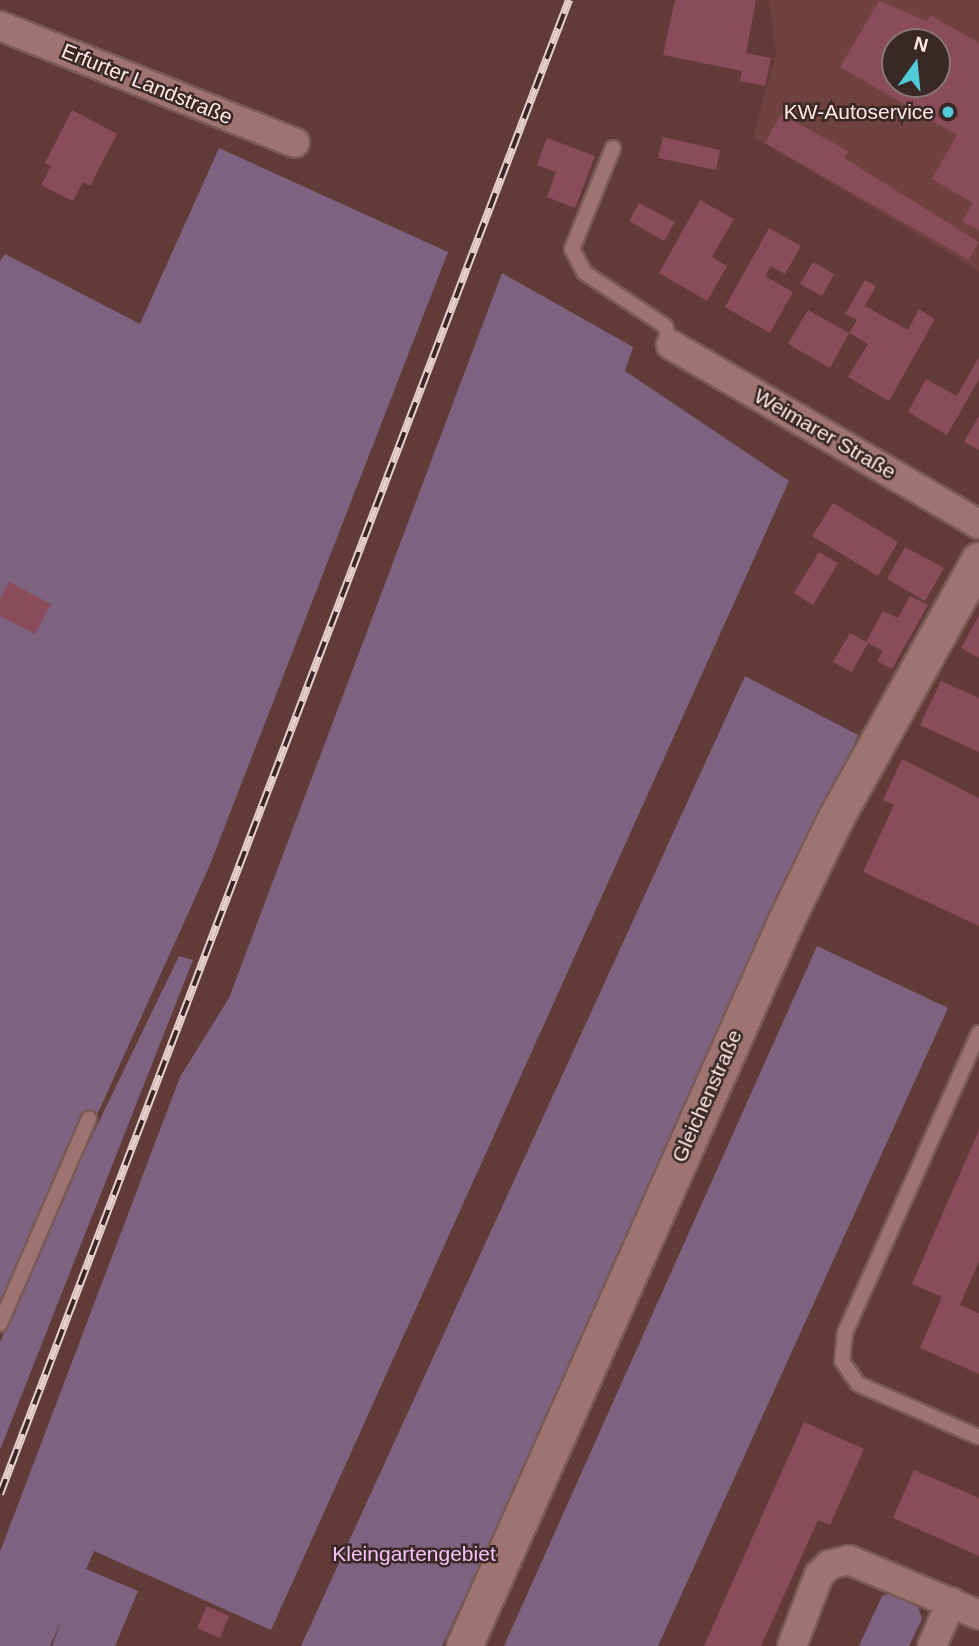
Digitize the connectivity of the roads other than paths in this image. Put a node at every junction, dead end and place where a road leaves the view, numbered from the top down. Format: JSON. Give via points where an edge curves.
{"nodes":[{"id":1,"x":0,"y":26,"type":"edge"},
{"id":2,"x":295,"y":143,"type":"dead end"},
{"id":3,"x":613,"y":148,"type":"dead end"},
{"id":4,"x":671,"y":345,"type":"joint"},
{"id":5,"x":979,"y":524,"type":"edge"},
{"id":6,"x":979,"y":560,"type":"edge"},
{"id":7,"x":979,"y":1033,"type":"edge"},
{"id":8,"x":89,"y":1118,"type":"dead end"},
{"id":9,"x":0,"y":1324,"type":"edge"},
{"id":10,"x":979,"y":1437,"type":"edge"},
{"id":11,"x":951,"y":1602,"type":"junction"},
{"id":12,"x":979,"y":1615,"type":"edge"},
{"id":13,"x":464,"y":1646,"type":"edge"},
{"id":14,"x":792,"y":1646,"type":"edge"},
{"id":15,"x":932,"y":1646,"type":"edge"}],
"edges":[{"from":1,"to":2,"type":"street","name":"Erfurter Landstraße"},
{"from":3,"to":4,"type":"lane","via":[[572,249],[585,273],[665,326]]},
{"from":4,"to":5,"type":"street","name":"Weimarer Straße"},
{"from":6,"to":13,"type":"street","name":"Gleichenstraße","via":[[836,817],[786,920]]},
{"from":7,"to":10,"type":"lane","via":[[845,1333],[842,1361],[858,1384]]},
{"from":8,"to":9,"type":"lane"},
{"from":11,"to":12,"type":"street"},
{"from":11,"to":14,"type":"street","via":[[861,1561],[837,1562],[820,1575]]},
{"from":11,"to":15,"type":"street"}]}
